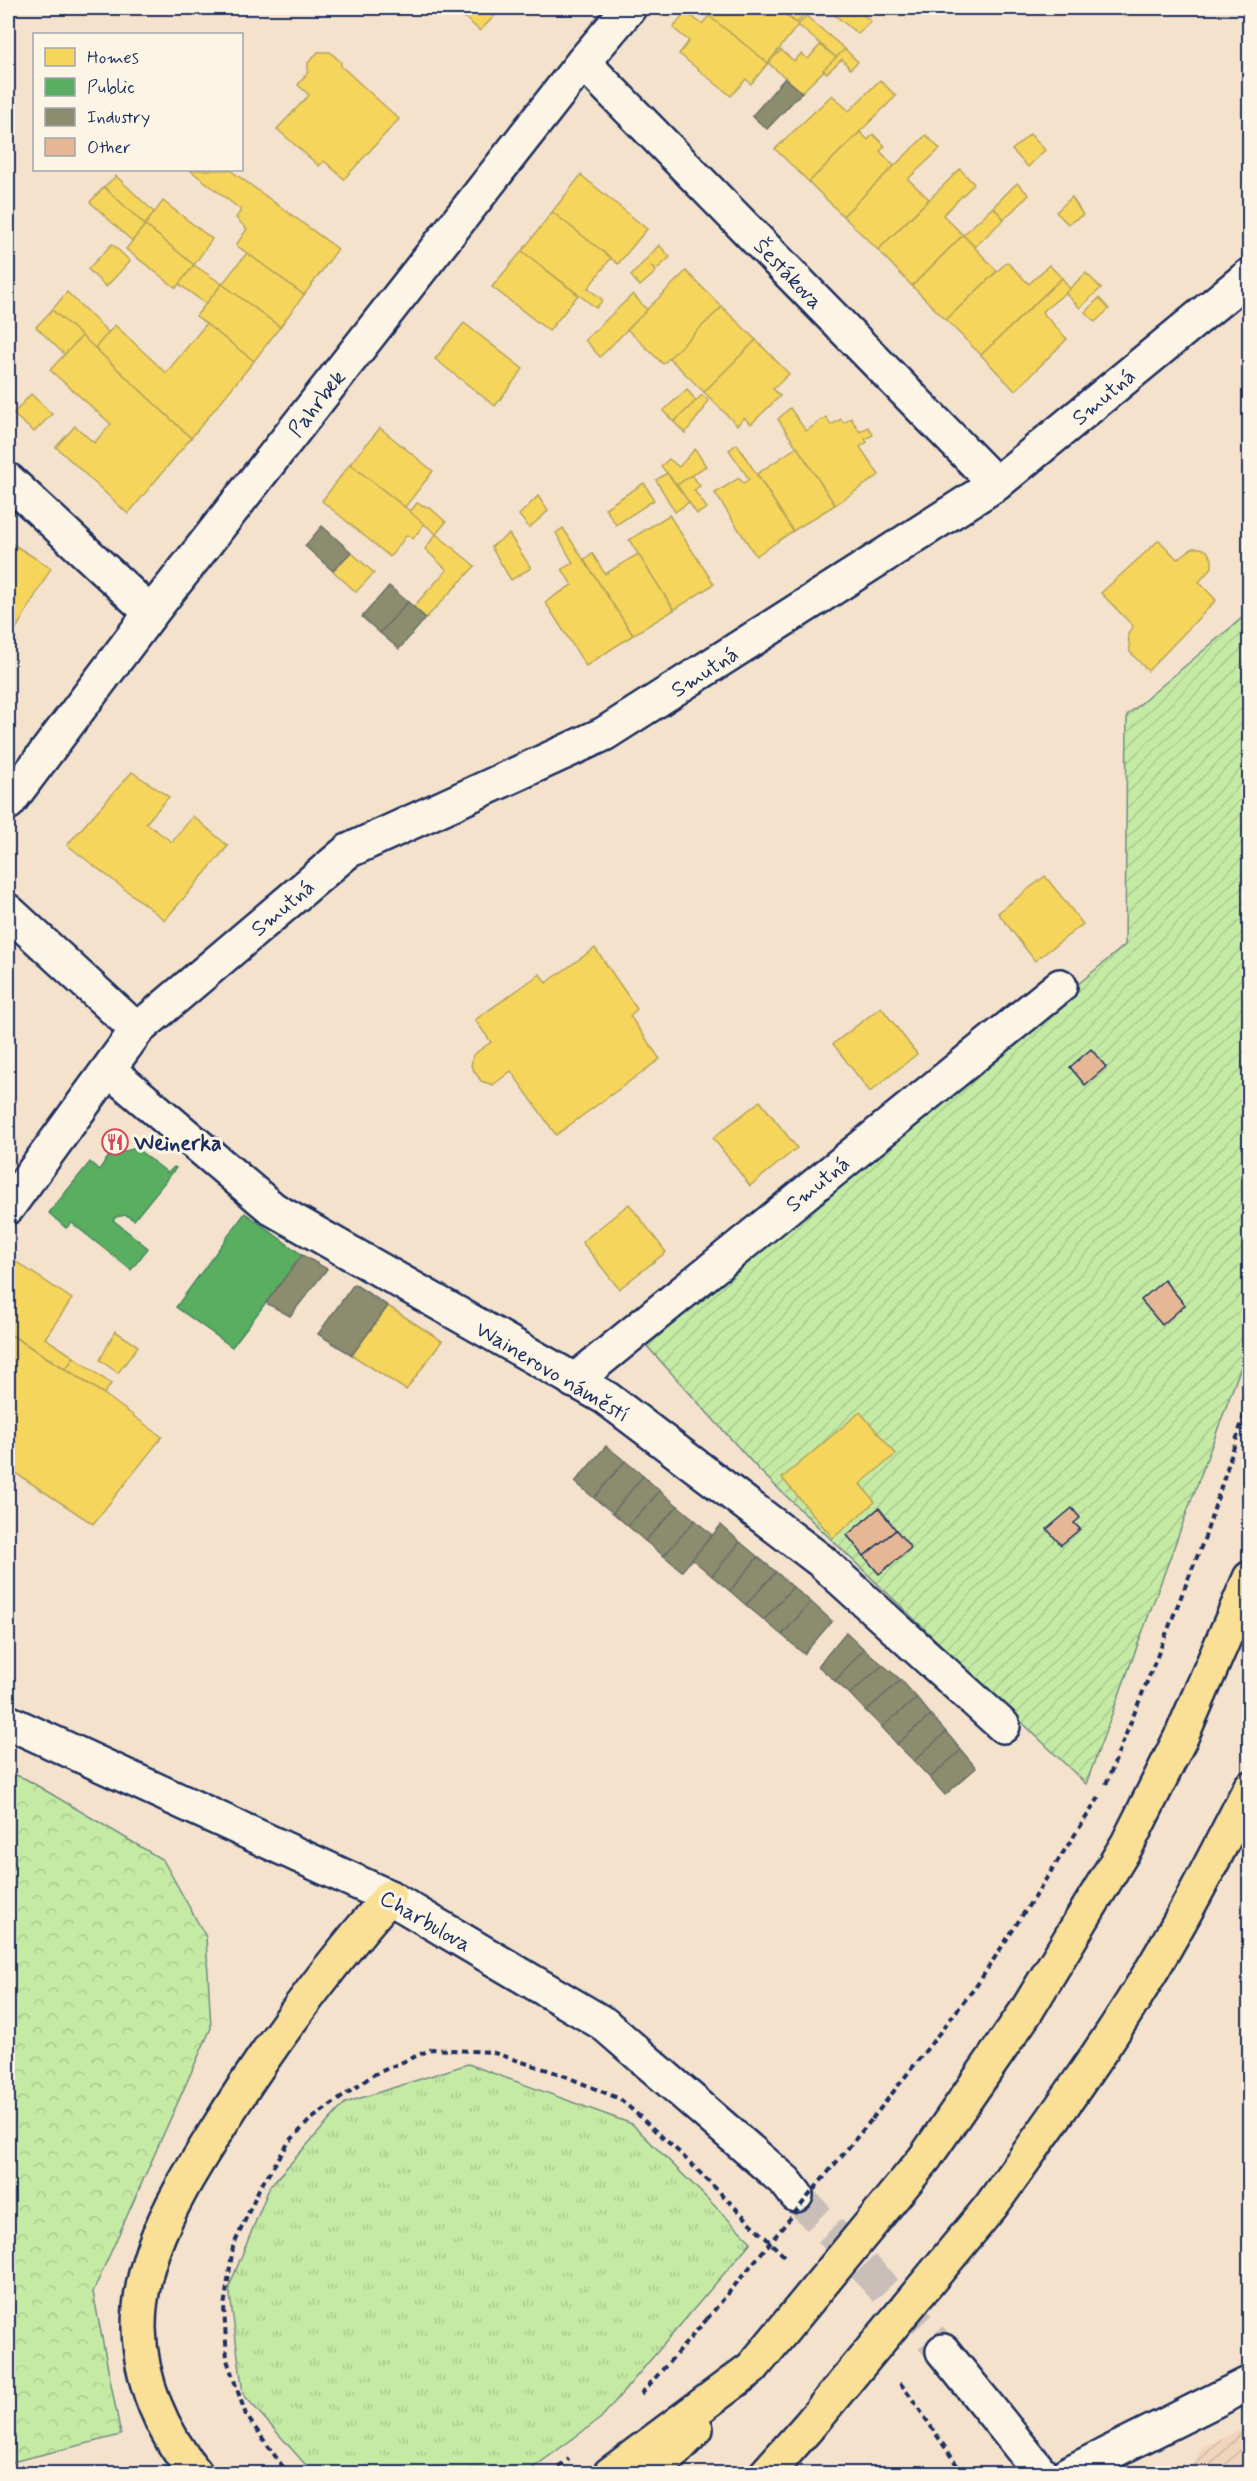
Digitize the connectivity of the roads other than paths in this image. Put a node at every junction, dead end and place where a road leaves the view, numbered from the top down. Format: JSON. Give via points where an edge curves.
{"nodes":[{"id":1,"x":629,"y":8,"type":"edge"},
{"id":2,"x":583,"y":62,"type":"junction"},
{"id":3,"x":1250,"y":275,"type":"edge"},
{"id":4,"x":8,"y":480,"type":"edge"},
{"id":5,"x":996,"y":484,"type":"junction"},
{"id":6,"x":152,"y":614,"type":"junction"},
{"id":7,"x":8,"y":803,"type":"edge"},
{"id":8,"x":8,"y":910,"type":"edge"},
{"id":9,"x":1060,"y":986,"type":"dead end"},
{"id":10,"x":137,"y":1030,"type":"junction"},
{"id":11,"x":109,"y":1070,"type":"junction"},
{"id":12,"x":8,"y":1208,"type":"edge"},
{"id":13,"x":574,"y":1381,"type":"junction"},
{"id":14,"x":1250,"y":1578,"type":"edge"},
{"id":15,"x":8,"y":1722,"type":"edge"},
{"id":16,"x":1003,"y":1726,"type":"dead end"},
{"id":17,"x":1250,"y":1788,"type":"edge"},
{"id":18,"x":389,"y":1897,"type":"junction"},
{"id":19,"x":796,"y":2195,"type":"tunnel mouth"},
{"id":20,"x":943,"y":2351,"type":"tunnel mouth"},
{"id":21,"x":752,"y":2368,"type":"junction"},
{"id":22,"x":1250,"y":2383,"type":"edge"},
{"id":23,"x":196,"y":2474,"type":"edge"},
{"id":24,"x":610,"y":2474,"type":"edge"},
{"id":25,"x":652,"y":2474,"type":"edge"},
{"id":26,"x":766,"y":2474,"type":"edge"},
{"id":27,"x":1041,"y":2474,"type":"edge"},
{"id":28,"x":1067,"y":2474,"type":"edge"}],
"edges":[{"from":1,"to":2,"type":"street","name":"Pahrbek"},
{"from":2,"to":5,"type":"street","name":"Šestákova"},
{"from":2,"to":6,"type":"street","name":"Pahrbek"},
{"from":3,"to":5,"type":"street","name":"Smutná"},
{"from":4,"to":6,"type":"street"},
{"from":5,"to":10,"type":"street","name":"Smutná","via":[[604,734],[348,851]]},
{"from":6,"to":7,"type":"street","name":"Pahrbek"},
{"from":8,"to":10,"type":"street"},
{"from":9,"to":13,"type":"street","name":"Smutná"},
{"from":10,"to":11,"type":"street"},
{"from":11,"to":12,"type":"street"},
{"from":11,"to":13,"type":"street","name":"Wainerovo náměstí","via":[[273,1209]]},
{"from":13,"to":16,"type":"street","name":"Wainerovo náměstí","via":[[606,1398],[820,1560]]},
{"from":14,"to":21,"type":"highway","bridge":true,"via":[[1182,1735],[1128,1843],[1027,2010],[925,2158]]},
{"from":15,"to":18,"type":"street","name":"Charbulova"},
{"from":17,"to":26,"type":"highway","bridge":true,"via":[[1136,1997],[1066,2101],[991,2206]]},
{"from":18,"to":19,"type":"street","name":"Charbulova","via":[[604,2024],[786,2182]]},
{"from":18,"to":23,"type":"highway","via":[[345,1947],[261,2061],[189,2176],[153,2248],[139,2327],[142,2360],[160,2420]]},
{"from":20,"to":27,"type":"street"},
{"from":21,"to":24,"type":"highway"},
{"from":21,"to":25,"type":"highway"},
{"from":22,"to":28,"type":"street"}]}
